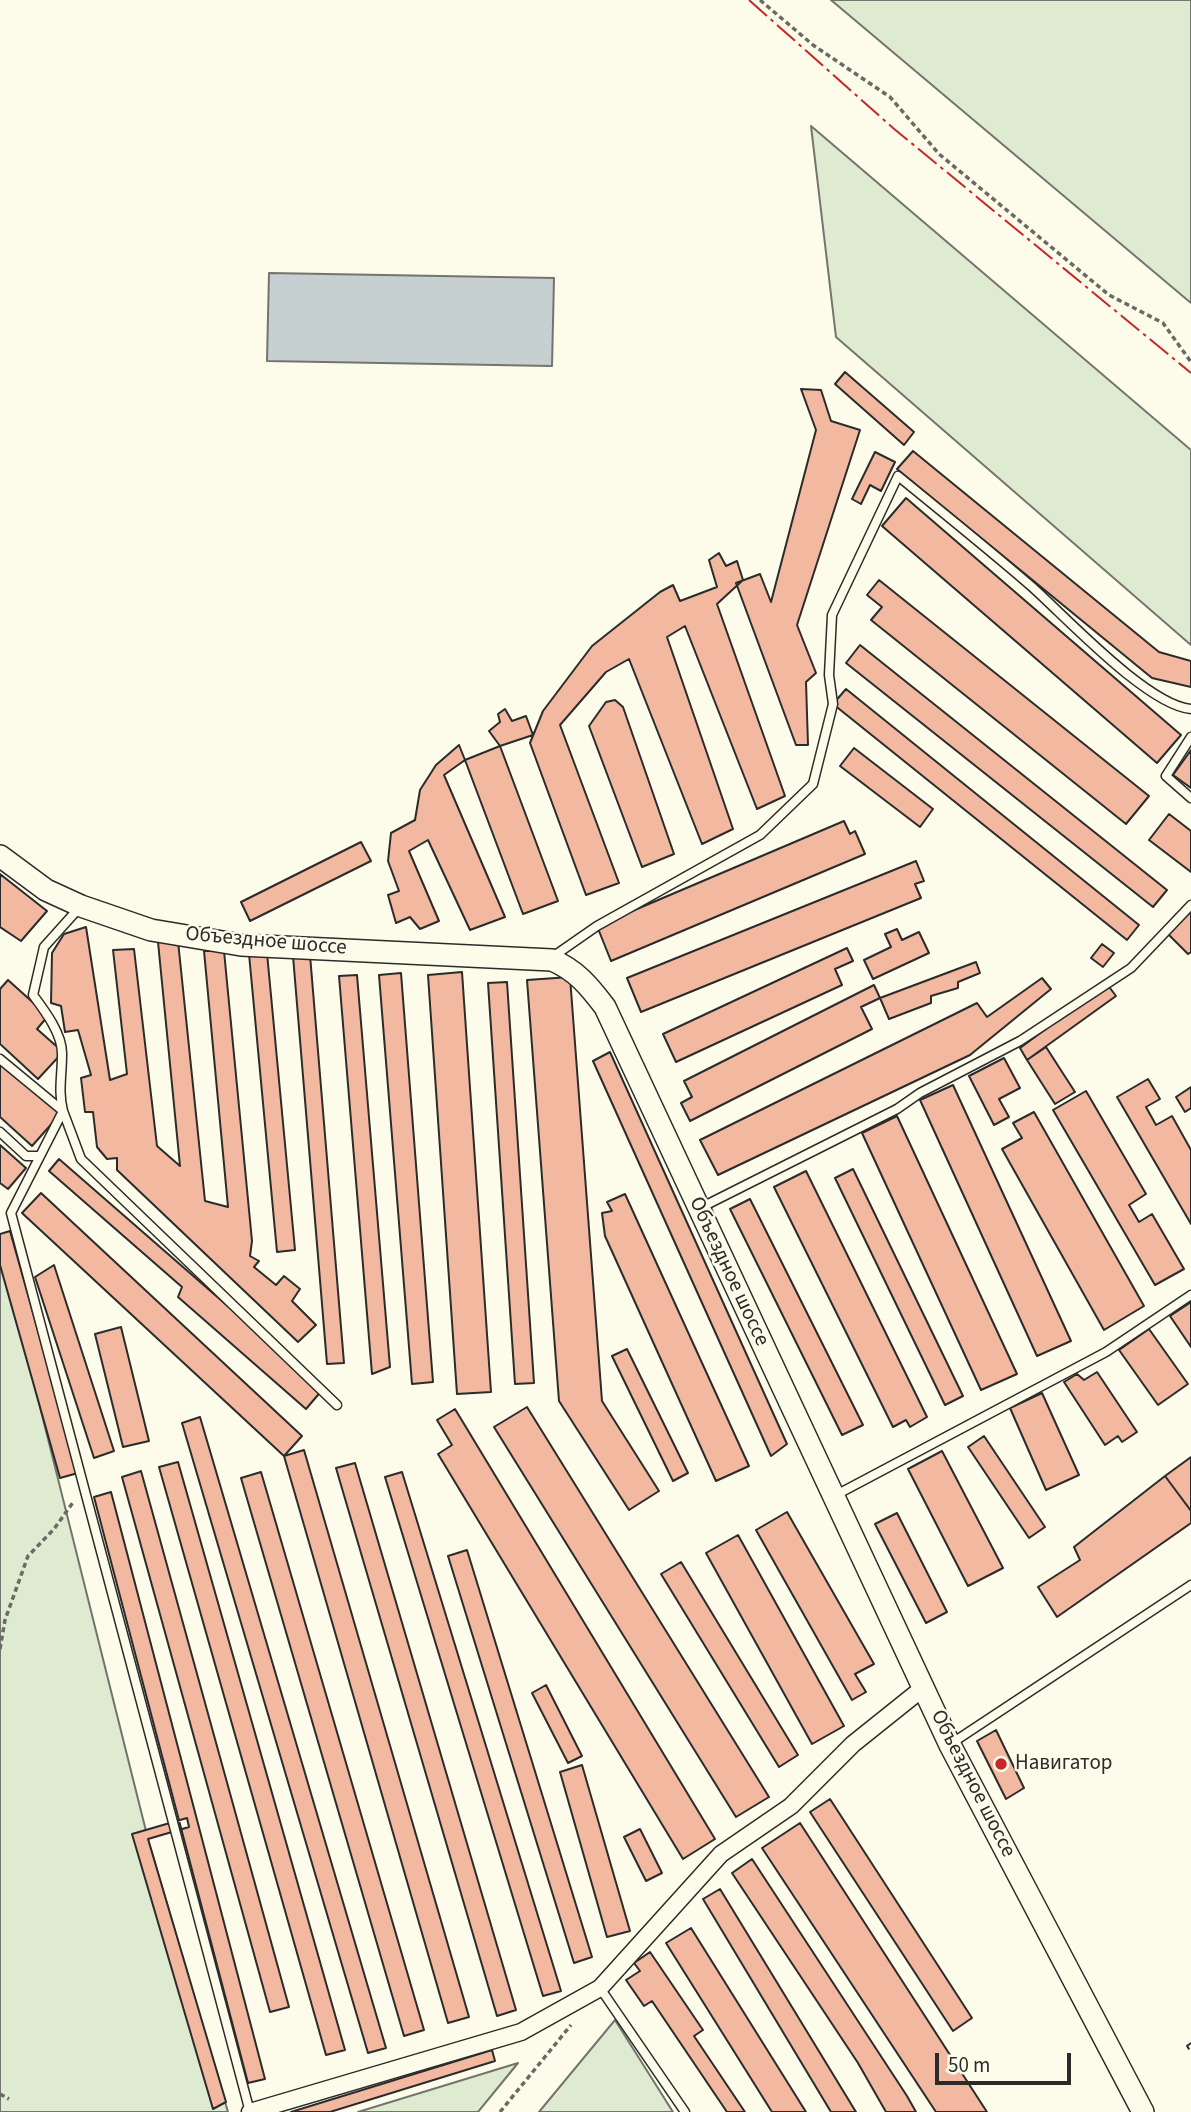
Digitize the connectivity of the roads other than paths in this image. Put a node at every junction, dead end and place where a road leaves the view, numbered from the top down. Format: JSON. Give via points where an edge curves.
{"nodes":[{"id":1,"x":1191,"y":709,"type":"edge"},
{"id":2,"x":1191,"y":737,"type":"edge"},
{"id":3,"x":1191,"y":798,"type":"edge"},
{"id":4,"x":0,"y":856,"type":"edge"},
{"id":5,"x":1191,"y":905,"type":"edge"},
{"id":6,"x":81,"y":906,"type":"junction"},
{"id":7,"x":548,"y":960,"type":"junction"},
{"id":8,"x":0,"y":1059,"type":"edge"},
{"id":9,"x":62,"y":1111,"type":"junction"},
{"id":10,"x":0,"y":1132,"type":"edge"},
{"id":11,"x":40,"y":1156,"type":"junction"},
{"id":12,"x":699,"y":1209,"type":"junction"},
{"id":13,"x":1191,"y":1295,"type":"edge"},
{"id":14,"x":337,"y":1405,"type":"dead end"},
{"id":15,"x":834,"y":1496,"type":"junction"},
{"id":16,"x":1191,"y":1585,"type":"edge"},
{"id":17,"x":923,"y":1688,"type":"junction"},
{"id":18,"x":950,"y":1745,"type":"junction"},
{"id":19,"x":600,"y":1988,"type":"junction"},
{"id":20,"x":250,"y":2112,"type":"edge"},
{"id":21,"x":685,"y":2112,"type":"edge"},
{"id":22,"x":1143,"y":2112,"type":"edge"}],
"edges":[{"from":1,"to":7,"type":"lane","via":[[1178,708],[1136,680],[898,476],[832,615],[829,675],[834,704],[813,784],[760,835],[597,926]]},
{"from":2,"to":3,"type":"lane","via":[[1166,776]]},
{"from":4,"to":6,"type":"street","name":"Объездное шоссе","via":[[46,890]]},
{"from":5,"to":12,"type":"lane","via":[[1131,968],[1020,1041],[898,1109]]},
{"from":6,"to":7,"type":"street","name":"Объездное шоссе","via":[[150,930],[241,945]]},
{"from":6,"to":9,"type":"lane","via":[[44,947],[33,995],[63,1052]]},
{"from":7,"to":12,"type":"street","name":"Объездное шоссе","via":[[570,968],[604,1007]]},
{"from":8,"to":9,"type":"lane"},
{"from":9,"to":11,"type":"lane"},
{"from":9,"to":14,"type":"lane","via":[[81,1158]]},
{"from":10,"to":11,"type":"lane","via":[[26,1156]]},
{"from":11,"to":20,"type":"lane","via":[[11,1213]]},
{"from":12,"to":15,"type":"street","name":"Объездное шоссе"},
{"from":13,"to":15,"type":"lane","via":[[1106,1352]]},
{"from":15,"to":17,"type":"street","name":"Объездное шоссе"},
{"from":16,"to":18,"type":"lane"},
{"from":17,"to":18,"type":"street","name":"Объездное шоссе"},
{"from":17,"to":19,"type":"street","via":[[853,1744],[791,1806],[720,1854]]},
{"from":18,"to":22,"type":"street","name":"Объездное шоссе"},
{"from":19,"to":20,"type":"street","via":[[521,2032]]},
{"from":19,"to":21,"type":"lane"}]}
